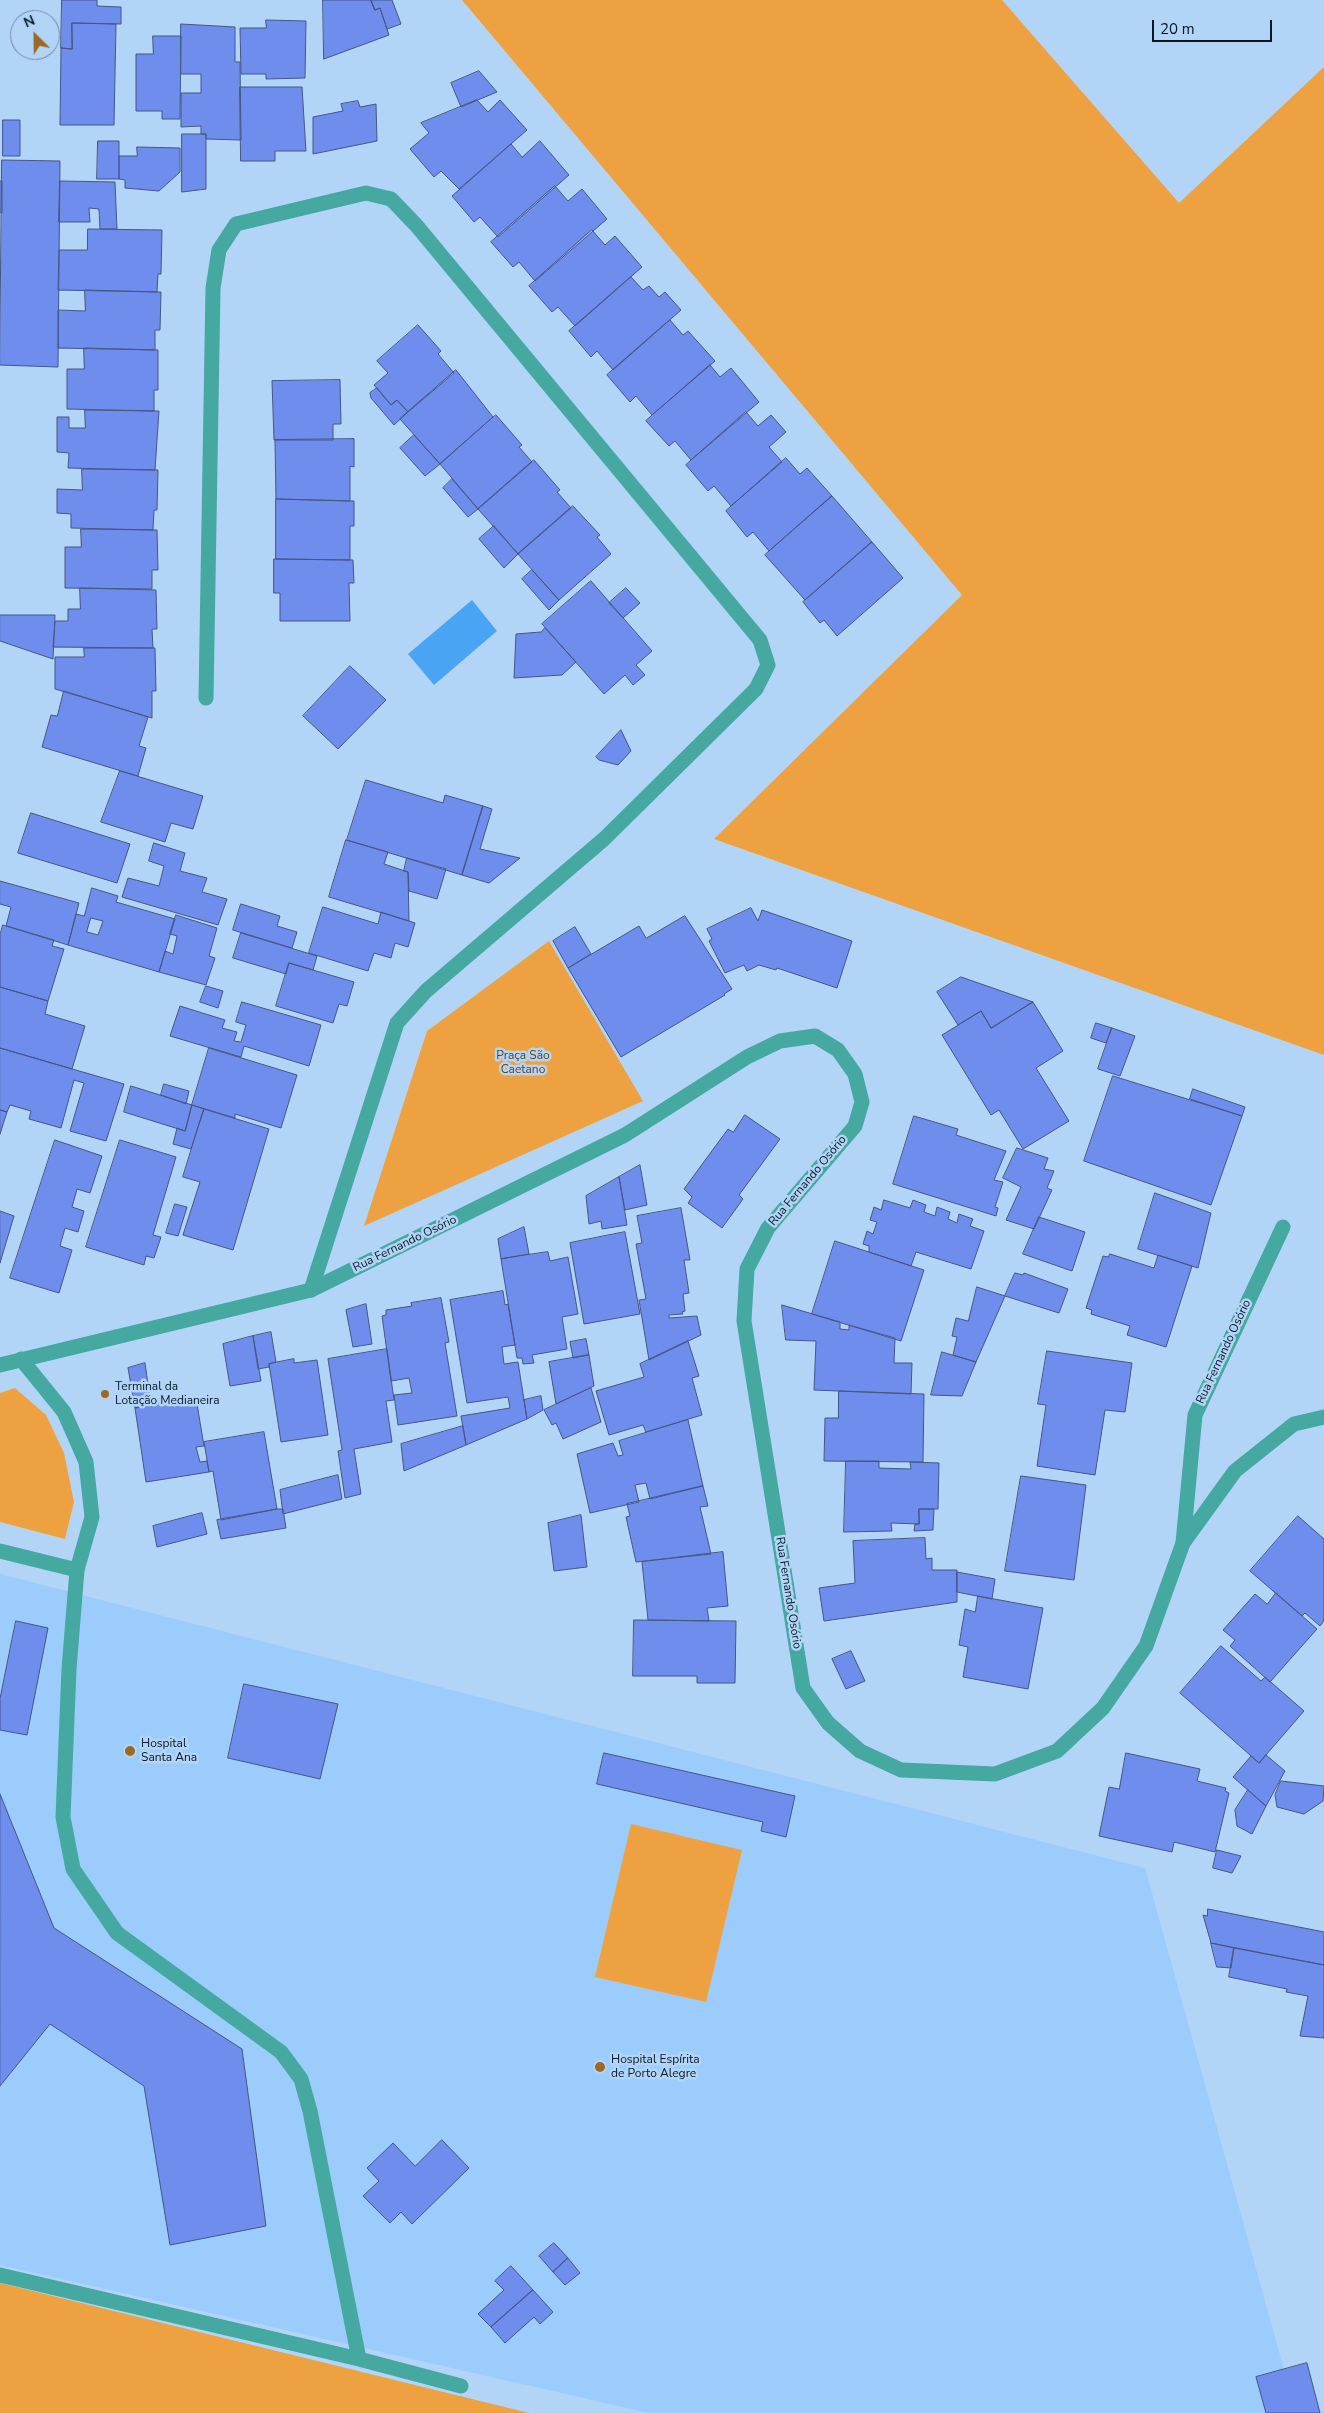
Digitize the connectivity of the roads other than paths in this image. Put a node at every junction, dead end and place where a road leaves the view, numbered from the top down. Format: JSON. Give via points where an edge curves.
{"nodes":[{"id":1,"x":206,"y":698,"type":"dead end"},
{"id":2,"x":1283,"y":1227,"type":"dead end"},
{"id":3,"x":311,"y":1290,"type":"junction"},
{"id":4,"x":20,"y":1359,"type":"junction"},
{"id":5,"x":0,"y":1365,"type":"edge"},
{"id":6,"x":1324,"y":1417,"type":"edge"},
{"id":7,"x":1183,"y":1543,"type":"junction"},
{"id":8,"x":0,"y":1551,"type":"edge"},
{"id":9,"x":76,"y":1570,"type":"junction"},
{"id":10,"x":0,"y":2275,"type":"edge"},
{"id":11,"x":359,"y":2359,"type":"junction"},
{"id":12,"x":461,"y":2386,"type":"dead end"}],
"edges":[{"from":1,"to":3,"type":"street","via":[[213,288],[219,250],[236,224],[366,193],[391,199],[416,225],[760,640],[768,665],[756,689],[604,839],[426,991],[397,1023]]},
{"from":2,"to":7,"type":"street","name":"Rua Fernando Osório","via":[[1194,1415]]},
{"from":3,"to":4,"type":"street","name":"Rua Fernando Osório"},
{"from":3,"to":7,"type":"street","name":"Rua Fernando Osório","via":[[624,1136],[747,1057],[780,1041],[815,1036],[838,1050],[855,1074],[862,1102],[854,1126],[768,1228],[747,1269],[744,1321],[803,1688],[828,1723],[860,1751],[901,1770],[995,1774],[1057,1751],[1103,1708],[1146,1646]]},
{"from":4,"to":5,"type":"street","name":"Rua Fernando Osório"},
{"from":4,"to":9,"type":"street","via":[[64,1412],[86,1462],[92,1517]]},
{"from":6,"to":7,"type":"street","name":"Rua Fernando Osório","via":[[1294,1424],[1235,1471]]},
{"from":8,"to":9,"type":"street"},
{"from":9,"to":11,"type":"street","via":[[63,1817],[73,1869],[117,1933],[281,2052],[301,2079]]},
{"from":10,"to":11,"type":"street"},
{"from":11,"to":12,"type":"street"}]}
